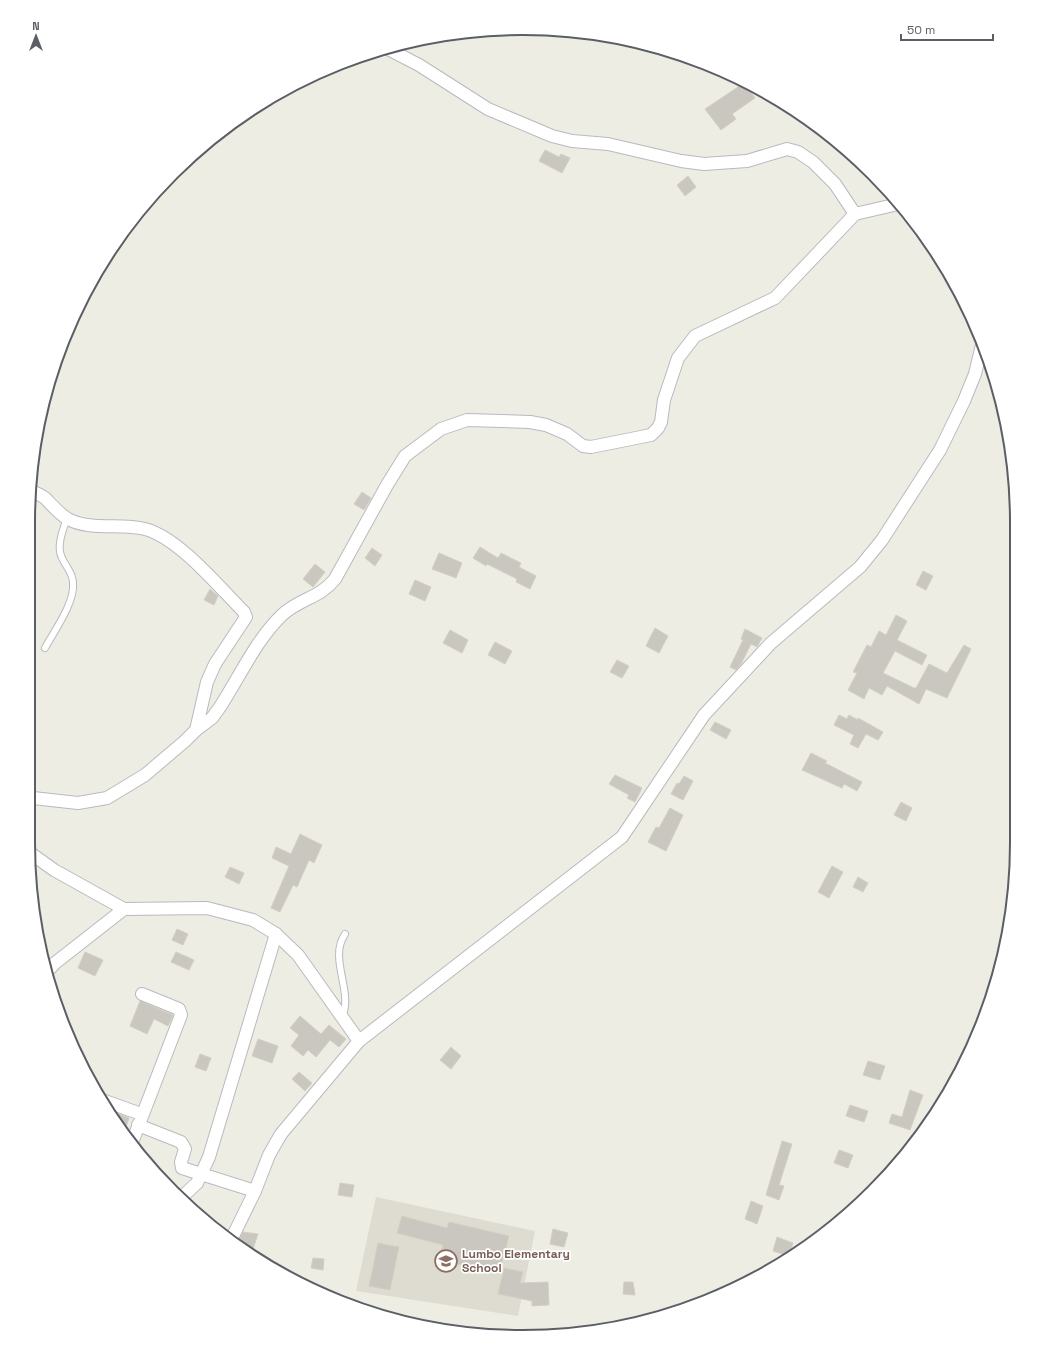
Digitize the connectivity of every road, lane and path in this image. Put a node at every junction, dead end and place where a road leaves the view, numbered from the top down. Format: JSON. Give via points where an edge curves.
{"nodes":[{"id":1,"x":395,"y":52,"type":"edge"},
{"id":2,"x":892,"y":205,"type":"edge"},
{"id":3,"x":855,"y":214,"type":"junction"},
{"id":4,"x":980,"y":354,"type":"edge"},
{"id":5,"x":36,"y":493,"type":"edge"},
{"id":6,"x":67,"y":518,"type":"junction"},
{"id":7,"x":44,"y":648,"type":"dead end"},
{"id":8,"x":196,"y":730,"type":"junction"},
{"id":9,"x":35,"y":798,"type":"edge"},
{"id":10,"x":35,"y":857,"type":"edge"},
{"id":11,"x":124,"y":909,"type":"junction"},
{"id":12,"x":276,"y":934,"type":"junction"},
{"id":13,"x":344,"y":934,"type":"dead end"},
{"id":14,"x":51,"y":966,"type":"edge"},
{"id":15,"x":142,"y":994,"type":"dead end"},
{"id":16,"x":342,"y":1018,"type":"junction"},
{"id":17,"x":359,"y":1041,"type":"junction"},
{"id":18,"x":112,"y":1105,"type":"edge"},
{"id":19,"x":140,"y":1119,"type":"junction"},
{"id":20,"x":134,"y":1136,"type":"edge"},
{"id":21,"x":202,"y":1175,"type":"junction"},
{"id":22,"x":255,"y":1191,"type":"junction"},
{"id":23,"x":185,"y":1194,"type":"edge"},
{"id":24,"x":234,"y":1235,"type":"edge"}],
"edges":[{"from":1,"to":3,"type":"street","via":[[488,109],[552,136],[572,141],[608,144],[704,164],[747,161],[787,149],[798,152],[813,162],[834,184]]},
{"from":2,"to":3,"type":"street"},
{"from":3,"to":8,"type":"street","via":[[775,298],[695,336],[678,358],[664,400],[661,422],[651,435],[591,447],[583,446],[567,434],[546,425],[509,420],[467,420],[441,429],[422,442],[405,456],[327,590],[293,606],[267,630],[220,707],[212,718]]},
{"from":4,"to":17,"type":"street","via":[[964,401],[940,450],[882,540],[860,567],[771,643],[704,716],[622,838]]},
{"from":5,"to":6,"type":"street"},
{"from":6,"to":7,"type":"lane","via":[[60,550],[61,557],[71,574],[73,591],[69,604]]},
{"from":6,"to":8,"type":"street","via":[[90,526],[134,527],[162,536],[180,548],[244,612],[246,620],[215,664],[207,682]]},
{"from":8,"to":9,"type":"street","via":[[145,775],[107,798],[78,803]]},
{"from":10,"to":11,"type":"street","via":[[54,870]]},
{"from":11,"to":12,"type":"street","via":[[207,908],[253,920]]},
{"from":11,"to":14,"type":"street"},
{"from":12,"to":16,"type":"street","via":[[298,955]]},
{"from":12,"to":21,"type":"street"},
{"from":13,"to":16,"type":"lane","via":[[339,947],[346,1004]]},
{"from":15,"to":19,"type":"street","via":[[179,1009],[181,1015]]},
{"from":16,"to":17,"type":"street"},
{"from":17,"to":22,"type":"street","via":[[280,1134]]},
{"from":18,"to":19,"type":"street"},
{"from":19,"to":20,"type":"street"},
{"from":19,"to":21,"type":"street","via":[[181,1142],[185,1149],[181,1166]]},
{"from":21,"to":22,"type":"street"},
{"from":21,"to":23,"type":"street"},
{"from":22,"to":24,"type":"street"}]}
